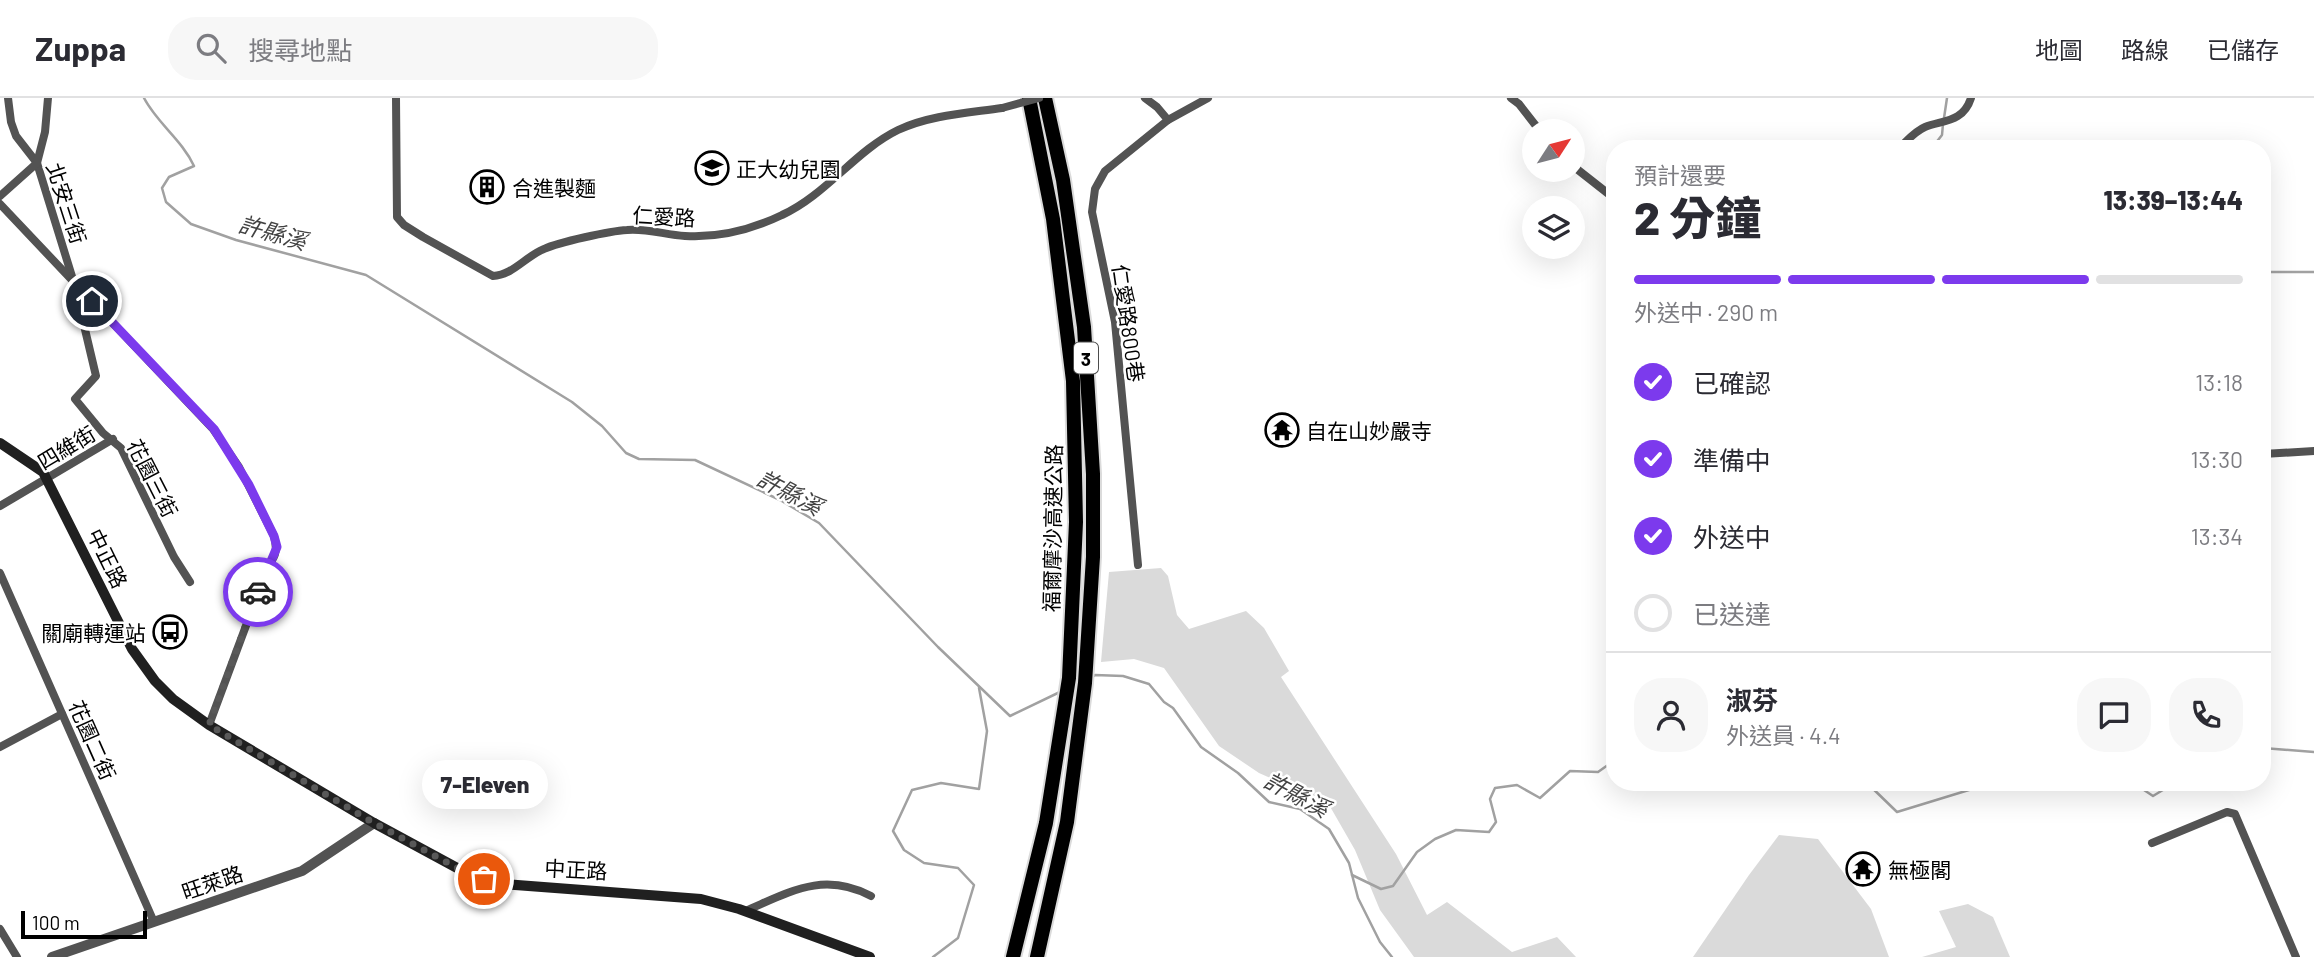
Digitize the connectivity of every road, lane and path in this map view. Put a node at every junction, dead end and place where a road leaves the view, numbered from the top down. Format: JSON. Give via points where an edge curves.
{"nodes":[{"id":1,"x":8,"y":98,"type":"edge"},
{"id":2,"x":48,"y":98,"type":"edge"},
{"id":3,"x":396,"y":98,"type":"edge"},
{"id":4,"x":1029,"y":98,"type":"edge"},
{"id":5,"x":1039,"y":98,"type":"edge"},
{"id":6,"x":1045,"y":98,"type":"edge"},
{"id":7,"x":1145,"y":98,"type":"edge"},
{"id":8,"x":1208,"y":98,"type":"edge"},
{"id":9,"x":1511,"y":98,"type":"edge"},
{"id":10,"x":1970,"y":98,"type":"edge"},
{"id":11,"x":1531,"y":119,"type":"edge"},
{"id":12,"x":1168,"y":120,"type":"junction"},
{"id":13,"x":1909,"y":140,"type":"edge"},
{"id":14,"x":37,"y":163,"type":"junction"},
{"id":15,"x":1586,"y":176,"type":"edge"},
{"id":16,"x":1606,"y":192,"type":"edge"},
{"id":17,"x":0,"y":196,"type":"edge"},
{"id":18,"x":0,"y":204,"type":"edge"},
{"id":19,"x":74,"y":283,"type":"junction"},
{"id":20,"x":113,"y":439,"type":"junction"},
{"id":21,"x":0,"y":443,"type":"edge"},
{"id":22,"x":2314,"y":451,"type":"edge"},
{"id":23,"x":2271,"y":454,"type":"edge"},
{"id":24,"x":48,"y":479,"type":"junction"},
{"id":25,"x":0,"y":506,"type":"edge"},
{"id":26,"x":1138,"y":565,"type":"dead end"},
{"id":27,"x":0,"y":573,"type":"edge"},
{"id":28,"x":190,"y":582,"type":"dead end"},
{"id":29,"x":62,"y":714,"type":"junction"},
{"id":30,"x":209,"y":725,"type":"junction"},
{"id":31,"x":0,"y":747,"type":"edge"},
{"id":32,"x":374,"y":823,"type":"junction"},
{"id":33,"x":2152,"y":843,"type":"dead end"},
{"id":34,"x":871,"y":896,"type":"dead end"},
{"id":35,"x":746,"y":911,"type":"junction"},
{"id":36,"x":154,"y":922,"type":"junction"},
{"id":37,"x":0,"y":929,"type":"edge"},
{"id":38,"x":17,"y":957,"type":"edge"},
{"id":39,"x":52,"y":957,"type":"edge"},
{"id":40,"x":870,"y":957,"type":"edge"},
{"id":41,"x":1013,"y":957,"type":"edge"},
{"id":42,"x":1037,"y":957,"type":"edge"},
{"id":43,"x":2296,"y":957,"type":"edge"}],
"edges":[{"from":1,"to":14,"type":"street","name":"北安三街","via":[[16,135]]},
{"from":2,"to":14,"type":"street"},
{"from":3,"to":5,"type":"street","name":"仁愛路","bridge":true,"via":[[397,217],[493,276],[503,276],[544,249],[627,229],[685,236],[743,230],[787,213],[897,131],[921,121]]},
{"from":4,"to":41,"type":"highway","name":"福爾摩沙高速公路","number":"3","via":[[1053,219],[1073,381],[1076,522],[1069,678],[1046,823]]},
{"from":6,"to":42,"type":"highway","name":"福爾摩沙高速公路","number":"3","via":[[1063,180],[1084,327],[1093,474],[1090,621],[1067,822]]},
{"from":7,"to":12,"type":"street"},
{"from":8,"to":12,"type":"street"},
{"from":9,"to":11,"type":"street"},
{"from":10,"to":13,"type":"street","via":[[1957,116],[1924,127]]},
{"from":12,"to":26,"type":"street","name":"仁愛路800巷","via":[[1105,171],[1095,189],[1092,212],[1115,322]]},
{"from":14,"to":17,"type":"street"},
{"from":14,"to":19,"type":"street","name":"北安三街"},
{"from":15,"to":16,"type":"street"},
{"from":18,"to":19,"type":"street"},
{"from":19,"to":20,"type":"street","name":"花園三街","via":[[96,376],[75,399]]},
{"from":19,"to":30,"type":"street","via":[[214,429],[274,536],[274,558]]},
{"from":20,"to":24,"type":"street","name":"四維街"},
{"from":20,"to":28,"type":"street","name":"花園三街"},
{"from":21,"to":24,"type":"main road","name":"中正路","via":[[38,467]]},
{"from":22,"to":23,"type":"street"},
{"from":24,"to":25,"type":"street","name":"四維街"},
{"from":24,"to":30,"type":"main road","name":"中正路","via":[[142,666],[173,699]]},
{"from":27,"to":29,"type":"street","name":"花園二街"},
{"from":29,"to":31,"type":"street"},
{"from":29,"to":36,"type":"street","name":"花園二街"},
{"from":30,"to":32,"type":"main road","name":"中正路"},
{"from":32,"to":35,"type":"main road","name":"中正路","via":[[459,869],[503,884],[680,896]]},
{"from":32,"to":36,"type":"street","name":"旺萊路","via":[[302,871]]},
{"from":33,"to":43,"type":"street","via":[[2227,812],[2235,814]]},
{"from":34,"to":35,"type":"street","via":[[853,887],[803,886]]},
{"from":35,"to":40,"type":"main road","name":"中正路"},
{"from":36,"to":39,"type":"street","name":"旺萊路"},
{"from":37,"to":38,"type":"street"}]}
